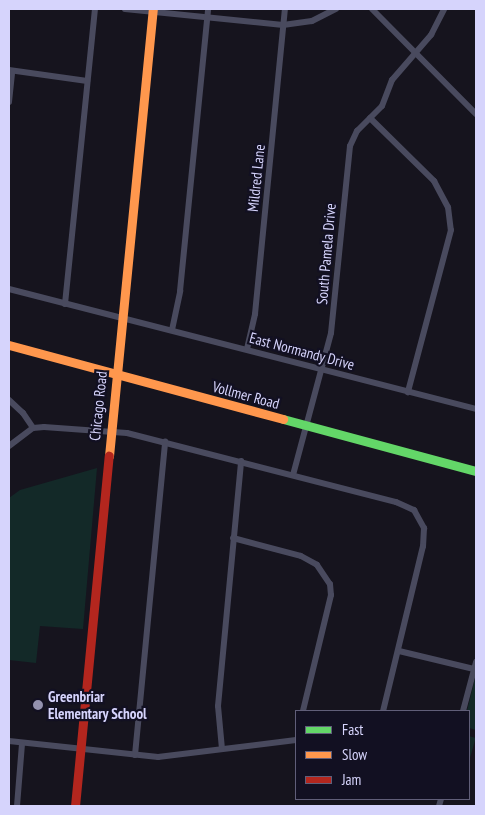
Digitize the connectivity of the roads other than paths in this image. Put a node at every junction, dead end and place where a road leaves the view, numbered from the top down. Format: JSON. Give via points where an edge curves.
{"nodes":[{"id":1,"x":95,"y":9,"type":"edge"},
{"id":2,"x":125,"y":9,"type":"edge"},
{"id":3,"x":208,"y":9,"type":"edge"},
{"id":4,"x":285,"y":9,"type":"edge"},
{"id":5,"x":336,"y":9,"type":"edge"},
{"id":6,"x":372,"y":9,"type":"edge"},
{"id":7,"x":444,"y":9,"type":"edge"},
{"id":8,"x":153,"y":10,"type":"edge"},
{"id":9,"x":207,"y":17,"type":"junction"},
{"id":10,"x":283,"y":25,"type":"junction"},
{"id":11,"x":414,"y":52,"type":"junction"},
{"id":12,"x":10,"y":70,"type":"edge"},
{"id":13,"x":87,"y":81,"type":"junction"},
{"id":14,"x":9,"y":102,"type":"edge"},
{"id":15,"x":475,"y":112,"type":"edge"},
{"id":16,"x":370,"y":118,"type":"junction"},
{"id":17,"x":9,"y":289,"type":"edge"},
{"id":18,"x":65,"y":304,"type":"junction"},
{"id":19,"x":122,"y":317,"type":"junction"},
{"id":20,"x":172,"y":330,"type":"junction"},
{"id":21,"x":9,"y":345,"type":"edge"},
{"id":22,"x":247,"y":350,"type":"junction"},
{"id":23,"x":321,"y":370,"type":"junction"},
{"id":24,"x":115,"y":373,"type":"junction"},
{"id":25,"x":408,"y":392,"type":"junction"},
{"id":26,"x":9,"y":400,"type":"edge"},
{"id":27,"x":476,"y":409,"type":"edge"},
{"id":28,"x":306,"y":425,"type":"junction"},
{"id":29,"x":33,"y":428,"type":"junction"},
{"id":30,"x":110,"y":430,"type":"junction"},
{"id":31,"x":165,"y":441,"type":"junction"},
{"id":32,"x":9,"y":446,"type":"edge"},
{"id":33,"x":241,"y":461,"type":"junction"},
{"id":34,"x":476,"y":470,"type":"edge"},
{"id":35,"x":293,"y":475,"type":"junction"},
{"id":36,"x":233,"y":538,"type":"junction"},
{"id":37,"x":399,"y":651,"type":"junction"},
{"id":38,"x":476,"y":662,"type":"edge"},
{"id":39,"x":474,"y":669,"type":"junction"},
{"id":40,"x":303,"y":710,"type":"edge"},
{"id":41,"x":383,"y":710,"type":"edge"},
{"id":42,"x":463,"y":710,"type":"edge"},
{"id":43,"x":295,"y":740,"type":"edge"},
{"id":44,"x":9,"y":741,"type":"edge"},
{"id":45,"x":22,"y":744,"type":"junction"},
{"id":46,"x":222,"y":749,"type":"junction"},
{"id":47,"x":80,"y":750,"type":"junction"},
{"id":48,"x":135,"y":755,"type":"junction"},
{"id":49,"x":17,"y":806,"type":"edge"},
{"id":50,"x":75,"y":806,"type":"edge"}],
"edges":[{"from":1,"to":13,"type":"street"},
{"from":2,"to":8,"type":"street"},
{"from":3,"to":9,"type":"street"},
{"from":4,"to":10,"type":"street","name":"Mildred Lane"},
{"from":5,"to":10,"type":"street","via":[[312,21]]},
{"from":6,"to":11,"type":"street"},
{"from":7,"to":11,"type":"street","name":"South Pamela Drive","via":[[435,28]]},
{"from":8,"to":9,"type":"street"},
{"from":8,"to":19,"type":"street","name":"Chicago Road"},
{"from":9,"to":10,"type":"street"},
{"from":9,"to":20,"type":"street","via":[[180,291]]},
{"from":10,"to":22,"type":"street","name":"Mildred Lane","via":[[255,314]]},
{"from":11,"to":15,"type":"street"},
{"from":11,"to":16,"type":"street","name":"South Pamela Drive","via":[[392,80],[382,106]]},
{"from":12,"to":13,"type":"street"},
{"from":12,"to":14,"type":"street"},
{"from":13,"to":18,"type":"street"},
{"from":16,"to":23,"type":"street","name":"South Pamela Drive","via":[[354,136],[348,152],[331,333]]},
{"from":16,"to":25,"type":"street","via":[[434,181],[448,207],[451,230]]},
{"from":17,"to":18,"type":"street","name":"East Normandy Drive"},
{"from":18,"to":19,"type":"street","name":"East Normandy Drive"},
{"from":19,"to":20,"type":"street","name":"East Normandy Drive"},
{"from":19,"to":24,"type":"street","name":"Chicago Road"},
{"from":20,"to":22,"type":"street","name":"East Normandy Drive"},
{"from":21,"to":24,"type":"street","name":"Vollmer Road"},
{"from":22,"to":23,"type":"street","name":"East Normandy Drive"},
{"from":23,"to":25,"type":"street","name":"East Normandy Drive"},
{"from":23,"to":28,"type":"street","name":"South Pamela Drive"},
{"from":24,"to":28,"type":"street","name":"Vollmer Road"},
{"from":24,"to":30,"type":"street","name":"Chicago Road"},
{"from":25,"to":27,"type":"street","name":"East Normandy Drive"},
{"from":26,"to":29,"type":"street"},
{"from":28,"to":34,"type":"street","name":"Vollmer Road"},
{"from":28,"to":35,"type":"street","name":"South Pamela Drive"},
{"from":29,"to":30,"type":"street","via":[[54,426]]},
{"from":29,"to":32,"type":"street"},
{"from":30,"to":31,"type":"street"},
{"from":30,"to":47,"type":"street","name":"Chicago Road"},
{"from":31,"to":33,"type":"street"},
{"from":31,"to":48,"type":"street"},
{"from":33,"to":35,"type":"street"},
{"from":33,"to":36,"type":"street"},
{"from":35,"to":37,"type":"street","via":[[402,504],[420,518],[424,528],[423,546]]},
{"from":36,"to":40,"type":"street","via":[[302,556],[317,565],[330,584]]},
{"from":36,"to":46,"type":"street","via":[[218,706]]},
{"from":37,"to":39,"type":"street"},
{"from":37,"to":41,"type":"street"},
{"from":38,"to":39,"type":"street"},
{"from":39,"to":42,"type":"street"},
{"from":43,"to":46,"type":"street"},
{"from":44,"to":45,"type":"street"},
{"from":45,"to":47,"type":"street"},
{"from":45,"to":49,"type":"street"},
{"from":46,"to":48,"type":"street","via":[[172,756]]},
{"from":47,"to":48,"type":"street"},
{"from":47,"to":50,"type":"street","name":"Chicago Road"}]}
